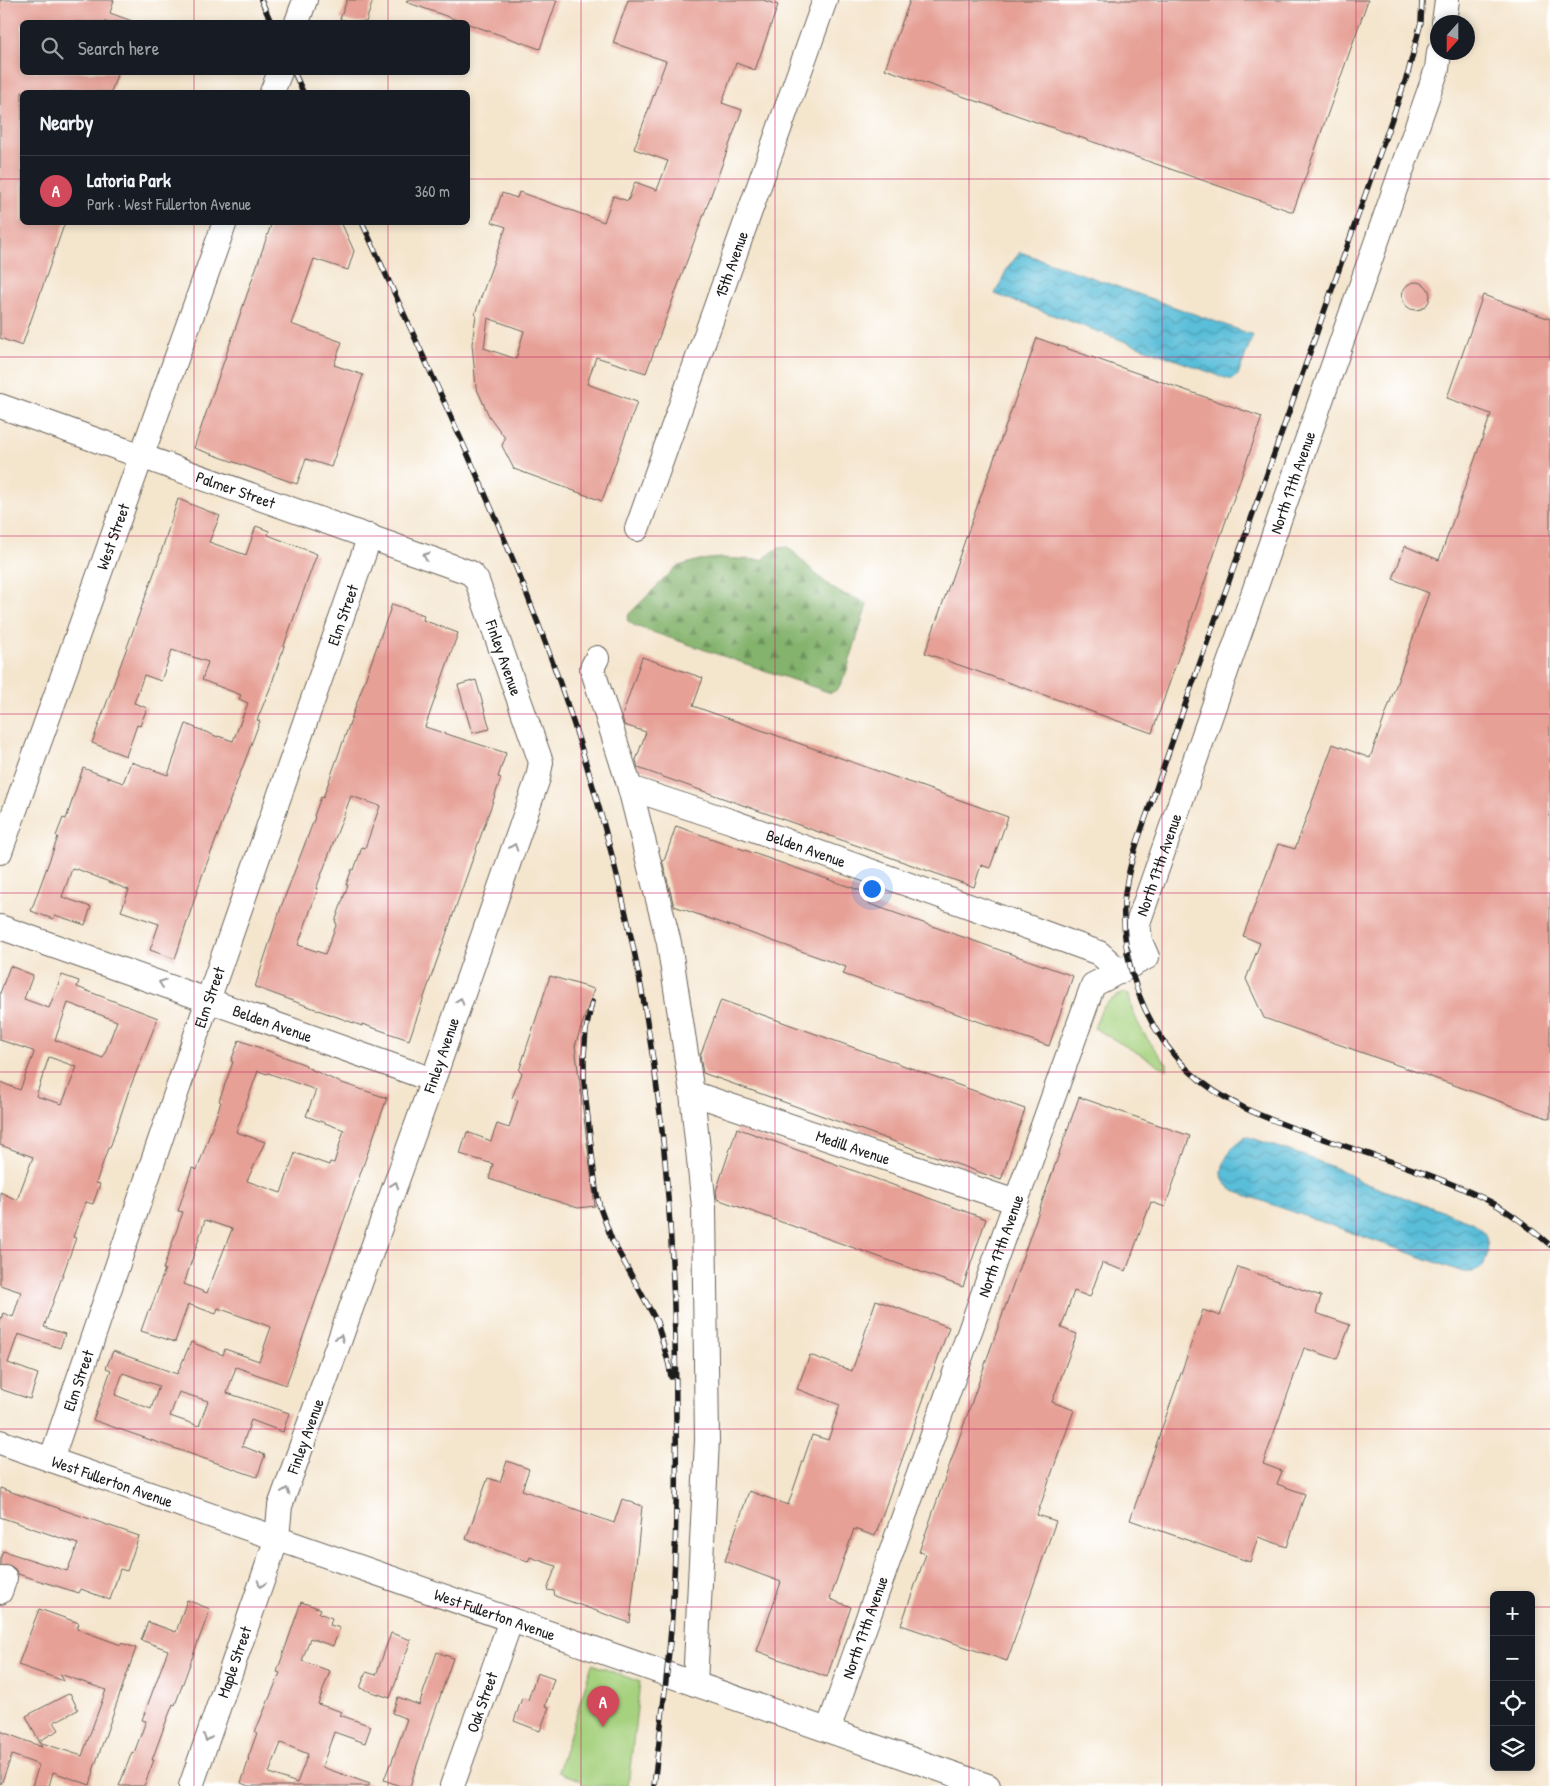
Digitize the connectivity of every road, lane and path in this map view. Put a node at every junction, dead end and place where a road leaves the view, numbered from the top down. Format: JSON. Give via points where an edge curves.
{"nodes":[{"id":1,"x":305,"y":0,"type":"edge"},
{"id":2,"x":824,"y":0,"type":"edge"},
{"id":3,"x":1447,"y":0,"type":"edge"},
{"id":4,"x":1445,"y":15,"type":"edge"},
{"id":5,"x":298,"y":20,"type":"edge"},
{"id":6,"x":1438,"y":60,"type":"edge"},
{"id":7,"x":279,"y":75,"type":"edge"},
{"id":8,"x":273,"y":90,"type":"edge"},
{"id":9,"x":224,"y":225,"type":"edge"},
{"id":10,"x":0,"y":406,"type":"edge"},
{"id":11,"x":141,"y":456,"type":"junction"},
{"id":12,"x":637,"y":529,"type":"dead end"},
{"id":13,"x":370,"y":536,"type":"junction"},
{"id":14,"x":471,"y":573,"type":"joint"},
{"id":15,"x":596,"y":658,"type":"dead end"},
{"id":16,"x":630,"y":788,"type":"junction"},
{"id":17,"x":0,"y":852,"type":"edge"},
{"id":18,"x":0,"y":927,"type":"edge"},
{"id":19,"x":1119,"y":971,"type":"junction"},
{"id":20,"x":208,"y":1000,"type":"junction"},
{"id":21,"x":432,"y":1080,"type":"junction"},
{"id":22,"x":692,"y":1093,"type":"junction"},
{"id":23,"x":1016,"y":1202,"type":"junction"},
{"id":24,"x":0,"y":1442,"type":"edge"},
{"id":25,"x":51,"y":1460,"type":"junction"},
{"id":26,"x":277,"y":1538,"type":"junction"},
{"id":27,"x":511,"y":1620,"type":"junction"},
{"id":28,"x":695,"y":1684,"type":"junction"},
{"id":29,"x":828,"y":1730,"type":"junction"},
{"id":30,"x":191,"y":1786,"type":"edge"},
{"id":31,"x":452,"y":1786,"type":"edge"},
{"id":32,"x":988,"y":1786,"type":"edge"}],
"edges":[{"from":1,"to":5,"type":"street"},
{"from":2,"to":12,"type":"street","name":"15th Avenue"},
{"from":3,"to":4,"type":"street"},
{"from":6,"to":19,"type":"street","name":"North 17th Avenue","via":[[1138,923],[1140,941],[1147,957]]},
{"from":7,"to":8,"type":"street"},
{"from":9,"to":11,"type":"street","name":"West Street"},
{"from":10,"to":11,"type":"street","name":"Palmer Street"},
{"from":11,"to":13,"type":"street","name":"Palmer Street"},
{"from":11,"to":17,"type":"street","name":"West Street"},
{"from":14,"to":13,"type":"street","name":"Palmer Street","one_way":true},
{"from":13,"to":20,"type":"street","name":"Elm Street"},
{"from":21,"to":14,"type":"street","name":"Finley Avenue","one_way":true,"via":[[538,778],[540,762],[477,581]]},
{"from":15,"to":16,"type":"street","via":[[592,668]]},
{"from":16,"to":19,"type":"street","name":"Belden Avenue","via":[[1099,953]]},
{"from":16,"to":22,"type":"street","via":[[668,943]]},
{"from":20,"to":18,"type":"street","name":"Belden Avenue","one_way":true},
{"from":19,"to":23,"type":"street","name":"North 17th Avenue","via":[[1093,984]]},
{"from":20,"to":21,"type":"street","name":"Belden Avenue"},
{"from":20,"to":25,"type":"street","name":"Elm Street"},
{"from":26,"to":21,"type":"street","name":"Finley Avenue","one_way":true,"via":[[280,1506]]},
{"from":22,"to":23,"type":"street","name":"Medill Avenue"},
{"from":22,"to":28,"type":"street","via":[[704,1207],[707,1440]]},
{"from":23,"to":29,"type":"street","name":"North 17th Avenue"},
{"from":24,"to":25,"type":"street","name":"West Fullerton Avenue"},
{"from":25,"to":26,"type":"street","name":"West Fullerton Avenue"},
{"from":26,"to":27,"type":"street","name":"West Fullerton Avenue"},
{"from":26,"to":30,"type":"street","name":"Maple Street","one_way":true},
{"from":27,"to":28,"type":"street","name":"West Fullerton Avenue"},
{"from":27,"to":31,"type":"street","name":"Oak Street"},
{"from":28,"to":29,"type":"street","name":"West Fullerton Avenue"},
{"from":29,"to":32,"type":"street","name":"West Fullerton Avenue"}]}
